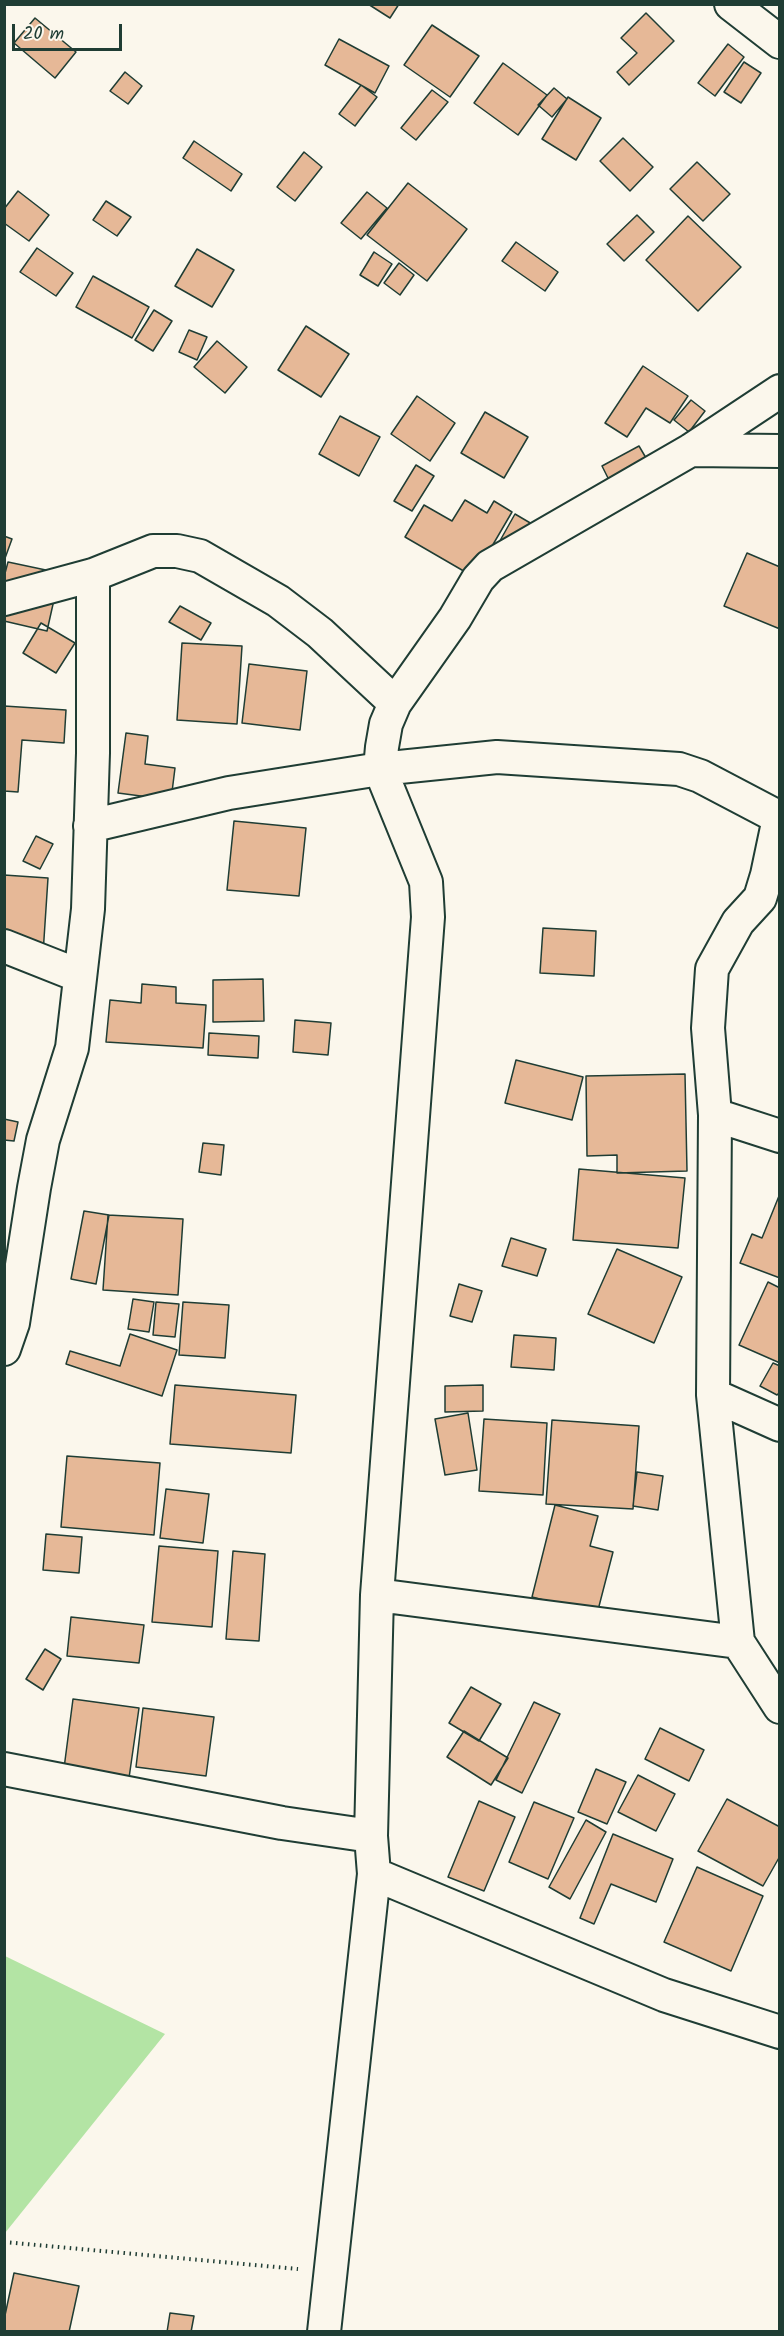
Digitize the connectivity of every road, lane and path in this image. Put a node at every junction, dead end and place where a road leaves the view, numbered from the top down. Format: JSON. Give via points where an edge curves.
{"nodes":[{"id":1,"x":731,"y":4,"type":"edge"},
{"id":2,"x":780,"y":42,"type":"edge"},
{"id":3,"x":780,"y":390,"type":"edge"},
{"id":4,"x":691,"y":450,"type":"junction"},
{"id":5,"x":780,"y":452,"type":"edge"},
{"id":6,"x":93,"y":575,"type":"junction"},
{"id":7,"x":4,"y":599,"type":"edge"},
{"id":8,"x":395,"y":704,"type":"junction"},
{"id":9,"x":380,"y":769,"type":"junction"},
{"id":10,"x":779,"y":818,"type":"edge"},
{"id":11,"x":90,"y":826,"type":"junction"},
{"id":12,"x":4,"y":946,"type":"edge"},
{"id":13,"x":80,"y":976,"type":"junction"},
{"id":14,"x":715,"y":1115,"type":"junction"},
{"id":15,"x":780,"y":1136,"type":"edge"},
{"id":16,"x":4,"y":1349,"type":"edge"},
{"id":17,"x":713,"y":1395,"type":"junction"},
{"id":18,"x":780,"y":1425,"type":"edge"},
{"id":19,"x":377,"y":1595,"type":"junction"},
{"id":20,"x":738,"y":1642,"type":"junction"},
{"id":21,"x":780,"y":1707,"type":"edge"},
{"id":22,"x":4,"y":1769,"type":"edge"},
{"id":23,"x":371,"y":1836,"type":"junction"},
{"id":24,"x":374,"y":1874,"type":"junction"},
{"id":25,"x":780,"y":2032,"type":"edge"},
{"id":26,"x":4,"y":2242,"type":"edge"},
{"id":27,"x":332,"y":2272,"type":"junction"},
{"id":28,"x":324,"y":2331,"type":"edge"}],
"edges":[{"from":1,"to":2,"type":"street"},
{"from":3,"to":4,"type":"street"},
{"from":4,"to":5,"type":"street"},
{"from":4,"to":8,"type":"street","via":[[490,566]]},
{"from":6,"to":7,"type":"street"},
{"from":6,"to":8,"type":"street","via":[[153,551],[200,556],[278,601],[320,633]]},
{"from":6,"to":11,"type":"street"},
{"from":8,"to":9,"type":"street","via":[[386,724]]},
{"from":9,"to":10,"type":"street","via":[[497,757],[679,769]]},
{"from":9,"to":11,"type":"street","via":[[229,793]]},
{"from":9,"to":19,"type":"street","via":[[426,882],[429,917]]},
{"from":10,"to":14,"type":"street","via":[[760,898],[738,922],[712,969],[708,1028]]},
{"from":11,"to":13,"type":"street","via":[[88,909]]},
{"from":12,"to":13,"type":"street"},
{"from":13,"to":16,"type":"street","via":[[72,1048],[43,1140],[13,1323]]},
{"from":14,"to":15,"type":"street"},
{"from":14,"to":17,"type":"street"},
{"from":17,"to":18,"type":"street"},
{"from":17,"to":20,"type":"street"},
{"from":19,"to":20,"type":"street"},
{"from":19,"to":23,"type":"street"},
{"from":20,"to":21,"type":"street"},
{"from":22,"to":23,"type":"street"},
{"from":23,"to":24,"type":"street"},
{"from":24,"to":25,"type":"street","via":[[664,1995]]},
{"from":24,"to":27,"type":"street"},
{"from":26,"to":27,"type":"path"},
{"from":27,"to":28,"type":"street"}]}
